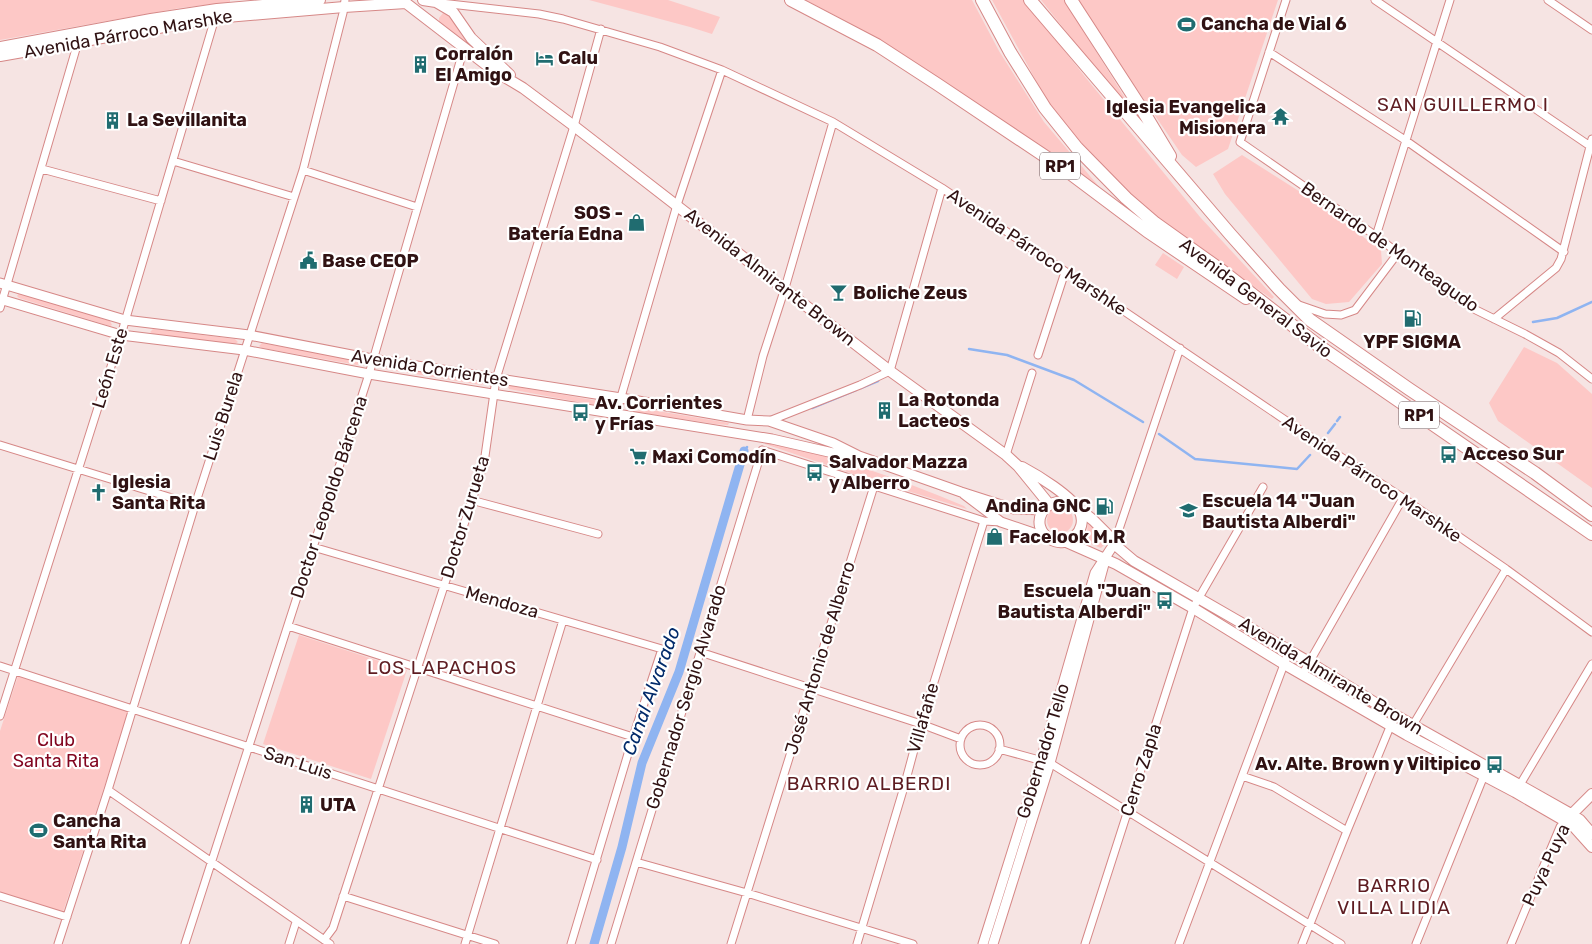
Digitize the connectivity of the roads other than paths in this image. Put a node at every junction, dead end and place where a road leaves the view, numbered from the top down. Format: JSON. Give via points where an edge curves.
{"nodes":[{"id":1,"x":320,"y":0,"type":"edge"},
{"id":2,"x":423,"y":0,"type":"edge"},
{"id":3,"x":791,"y":0,"type":"edge"},
{"id":4,"x":982,"y":0,"type":"edge"},
{"id":5,"x":1030,"y":0,"type":"edge"},
{"id":6,"x":1071,"y":0,"type":"edge"},
{"id":7,"x":1286,"y":0,"type":"edge"},
{"id":8,"x":1375,"y":0,"type":"edge"},
{"id":9,"x":1450,"y":0,"type":"edge"},
{"id":10,"x":1548,"y":0,"type":"edge"},
{"id":11,"x":404,"y":2,"type":"edge"},
{"id":12,"x":436,"y":2,"type":"junction"},
{"id":13,"x":344,"y":3,"type":"edge"},
{"id":14,"x":446,"y":9,"type":"junction"},
{"id":15,"x":215,"y":18,"type":"junction"},
{"id":16,"x":601,"y":29,"type":"junction"},
{"id":17,"x":441,"y":30,"type":"junction"},
{"id":18,"x":1592,"y":30,"type":"edge"},
{"id":19,"x":78,"y":42,"type":"junction"},
{"id":20,"x":1437,"y":42,"type":"junction"},
{"id":21,"x":0,"y":47,"type":"edge"},
{"id":22,"x":464,"y":48,"type":"junction"},
{"id":23,"x":1269,"y":52,"type":"junction"},
{"id":24,"x":0,"y":56,"type":"edge"},
{"id":25,"x":722,"y":70,"type":"junction"},
{"id":26,"x":523,"y":88,"type":"junction"},
{"id":27,"x":833,"y":122,"type":"junction"},
{"id":28,"x":574,"y":126,"type":"junction"},
{"id":29,"x":1592,"y":138,"type":"edge"},
{"id":30,"x":1405,"y":140,"type":"junction"},
{"id":31,"x":1590,"y":146,"type":"junction"},
{"id":32,"x":173,"y":161,"type":"junction"},
{"id":33,"x":42,"y":169,"type":"junction"},
{"id":34,"x":303,"y":170,"type":"junction"},
{"id":35,"x":1187,"y":184,"type":"junction"},
{"id":36,"x":942,"y":188,"type":"junction"},
{"id":37,"x":294,"y":197,"type":"junction"},
{"id":38,"x":161,"y":201,"type":"junction"},
{"id":39,"x":677,"y":205,"type":"junction"},
{"id":40,"x":417,"y":207,"type":"junction"},
{"id":41,"x":1376,"y":236,"type":"junction"},
{"id":42,"x":1564,"y":252,"type":"junction"},
{"id":43,"x":1398,"y":253,"type":"junction"},
{"id":44,"x":1065,"y":272,"type":"junction"},
{"id":45,"x":3,"y":284,"type":"edge"},
{"id":46,"x":785,"y":288,"type":"junction"},
{"id":47,"x":1290,"y":301,"type":"junction"},
{"id":48,"x":1,"y":303,"type":"edge"},
{"id":49,"x":1494,"y":319,"type":"junction"},
{"id":50,"x":125,"y":320,"type":"junction"},
{"id":51,"x":121,"y":335,"type":"junction"},
{"id":52,"x":249,"y":335,"type":"junction"},
{"id":53,"x":1319,"y":346,"type":"junction"},
{"id":54,"x":1180,"y":348,"type":"junction"},
{"id":55,"x":244,"y":350,"type":"junction"},
{"id":56,"x":1038,"y":355,"type":"dead end"},
{"id":57,"x":372,"y":359,"type":"junction"},
{"id":58,"x":890,"y":371,"type":"junction"},
{"id":59,"x":369,"y":374,"type":"junction"},
{"id":60,"x":1032,"y":374,"type":"dead end"},
{"id":61,"x":496,"y":379,"type":"junction"},
{"id":62,"x":1592,"y":379,"type":"edge"},
{"id":63,"x":493,"y":393,"type":"junction"},
{"id":64,"x":621,"y":398,"type":"junction"},
{"id":65,"x":616,"y":414,"type":"junction"},
{"id":66,"x":747,"y":420,"type":"junction"},
{"id":67,"x":769,"y":421,"type":"junction"},
{"id":68,"x":757,"y":436,"type":"junction"},
{"id":69,"x":0,"y":445,"type":"edge"},
{"id":70,"x":762,"y":450,"type":"junction"},
{"id":71,"x":1006,"y":455,"type":"junction"},
{"id":72,"x":858,"y":456,"type":"junction"},
{"id":73,"x":1018,"y":466,"type":"junction"},
{"id":74,"x":78,"y":469,"type":"junction"},
{"id":75,"x":1535,"y":473,"type":"junction"},
{"id":76,"x":1518,"y":484,"type":"junction"},
{"id":77,"x":874,"y":486,"type":"junction"},
{"id":78,"x":1263,"y":487,"type":"dead end"},
{"id":79,"x":961,"y":492,"type":"junction"},
{"id":80,"x":1403,"y":498,"type":"junction"},
{"id":81,"x":471,"y":500,"type":"junction"},
{"id":82,"x":195,"y":505,"type":"junction"},
{"id":83,"x":1075,"y":505,"type":"junction"},
{"id":84,"x":1592,"y":505,"type":"edge"},
{"id":85,"x":1046,"y":507,"type":"junction"},
{"id":86,"x":1592,"y":515,"type":"edge"},
{"id":87,"x":984,"y":521,"type":"junction"},
{"id":88,"x":1001,"y":522,"type":"junction"},
{"id":89,"x":598,"y":534,"type":"dead end"},
{"id":90,"x":1592,"y":534,"type":"edge"},
{"id":91,"x":1048,"y":538,"type":"junction"},
{"id":92,"x":1064,"y":542,"type":"junction"},
{"id":93,"x":1114,"y":544,"type":"junction"},
{"id":94,"x":1592,"y":544,"type":"edge"},
{"id":95,"x":313,"y":547,"type":"junction"},
{"id":96,"x":1105,"y":559,"type":"junction"},
{"id":97,"x":1506,"y":569,"type":"junction"},
{"id":98,"x":443,"y":585,"type":"junction"},
{"id":99,"x":1199,"y":598,"type":"junction"},
{"id":100,"x":1193,"y":608,"type":"junction"},
{"id":101,"x":563,"y":620,"type":"junction"},
{"id":102,"x":288,"y":626,"type":"junction"},
{"id":103,"x":1592,"y":632,"type":"edge"},
{"id":104,"x":1289,"y":651,"type":"junction"},
{"id":105,"x":700,"y":652,"type":"junction"},
{"id":106,"x":1308,"y":662,"type":"junction"},
{"id":107,"x":1284,"y":664,"type":"junction"},
{"id":108,"x":1592,"y":664,"type":"edge"},
{"id":109,"x":0,"y":666,"type":"edge"},
{"id":110,"x":417,"y":667,"type":"junction"},
{"id":111,"x":14,"y":670,"type":"junction"},
{"id":112,"x":1302,"y":674,"type":"junction"},
{"id":113,"x":811,"y":688,"type":"junction"},
{"id":114,"x":2,"y":705,"type":"edge"},
{"id":115,"x":537,"y":706,"type":"junction"},
{"id":116,"x":133,"y":709,"type":"junction"},
{"id":117,"x":1395,"y":715,"type":"junction"},
{"id":118,"x":0,"y":716,"type":"edge"},
{"id":119,"x":920,"y":724,"type":"junction"},
{"id":120,"x":1390,"y":725,"type":"junction"},
{"id":121,"x":1412,"y":725,"type":"junction"},
{"id":122,"x":1406,"y":735,"type":"junction"},
{"id":123,"x":633,"y":736,"type":"junction"},
{"id":124,"x":961,"y":739,"type":"junction"},
{"id":125,"x":249,"y":747,"type":"junction"},
{"id":126,"x":999,"y":749,"type":"junction"},
{"id":127,"x":1046,"y":762,"type":"junction"},
{"id":128,"x":1486,"y":770,"type":"junction"},
{"id":129,"x":1242,"y":776,"type":"junction"},
{"id":130,"x":1518,"y":788,"type":"junction"},
{"id":131,"x":378,"y":789,"type":"junction"},
{"id":132,"x":108,"y":790,"type":"junction"},
{"id":133,"x":1592,"y":794,"type":"edge"},
{"id":134,"x":1127,"y":811,"type":"junction"},
{"id":135,"x":1568,"y":817,"type":"junction"},
{"id":136,"x":500,"y":828,"type":"junction"},
{"id":137,"x":1347,"y":830,"type":"junction"},
{"id":138,"x":1592,"y":834,"type":"edge"},
{"id":139,"x":1592,"y":847,"type":"edge"},
{"id":140,"x":597,"y":860,"type":"junction"},
{"id":141,"x":212,"y":862,"type":"junction"},
{"id":142,"x":636,"y":862,"type":"junction"},
{"id":143,"x":1209,"y":862,"type":"junction"},
{"id":144,"x":747,"y":893,"type":"junction"},
{"id":145,"x":0,"y":896,"type":"edge"},
{"id":146,"x":343,"y":896,"type":"junction"},
{"id":147,"x":67,"y":917,"type":"junction"},
{"id":148,"x":296,"y":922,"type":"junction"},
{"id":149,"x":1310,"y":923,"type":"junction"},
{"id":150,"x":862,"y":929,"type":"junction"},
{"id":151,"x":468,"y":935,"type":"junction"},
{"id":152,"x":327,"y":942,"type":"edge"},
{"id":153,"x":58,"y":944,"type":"edge"},
{"id":154,"x":185,"y":944,"type":"edge"},
{"id":155,"x":289,"y":944,"type":"edge"},
{"id":156,"x":465,"y":944,"type":"edge"},
{"id":157,"x":495,"y":944,"type":"edge"},
{"id":158,"x":571,"y":944,"type":"edge"},
{"id":159,"x":611,"y":944,"type":"edge"},
{"id":160,"x":731,"y":944,"type":"edge"},
{"id":161,"x":857,"y":944,"type":"edge"},
{"id":162,"x":913,"y":944,"type":"edge"},
{"id":163,"x":983,"y":944,"type":"edge"},
{"id":164,"x":993,"y":944,"type":"edge"},
{"id":165,"x":1085,"y":944,"type":"edge"},
{"id":166,"x":1179,"y":944,"type":"edge"},
{"id":167,"x":1302,"y":944,"type":"edge"},
{"id":168,"x":1341,"y":944,"type":"edge"},
{"id":169,"x":1416,"y":944,"type":"edge"},
{"id":170,"x":1511,"y":944,"type":"edge"}],
"edges":[{"from":1,"to":21,"type":"main road","name":"Avenida Párroco Marshke","via":[[217,9]]},
{"from":2,"to":12,"type":"main road","name":"Avenida Párroco Marshke"},
{"from":3,"to":53,"type":"highway","number":"RP1","via":[[849,29],[905,63],[1067,171],[1205,272]]},
{"from":4,"to":53,"type":"highway","name":"Avenida General Savio","number":"RP1","via":[[1032,89],[1058,126],[1114,187],[1155,223]]},
{"from":5,"to":35,"type":"highway"},
{"from":6,"to":35,"type":"highway"},
{"from":7,"to":23,"type":"street"},
{"from":8,"to":20,"type":"street"},
{"from":9,"to":20,"type":"street"},
{"from":10,"to":18,"type":"street"},
{"from":11,"to":13,"type":"main road","name":"Avenida Párroco Marshke"},
{"from":11,"to":17,"type":"main road"},
{"from":12,"to":14,"type":"main road"},
{"from":12,"to":16,"type":"street","name":"Avenida Párroco Marshke","via":[[539,14]]},
{"from":13,"to":15,"type":"main road","name":"Avenida Párroco Marshke"},
{"from":13,"to":34,"type":"street","name":"Luis Burela"},
{"from":14,"to":17,"type":"main road","via":[[436,16],[436,24]]},
{"from":14,"to":26,"type":"main road","via":[[453,12],[471,38]]},
{"from":15,"to":19,"type":"main road","name":"Avenida Párroco Marshke"},
{"from":15,"to":32,"type":"street","name":"León Este"},
{"from":16,"to":25,"type":"street","name":"Avenida Párroco Marshke"},
{"from":16,"to":28,"type":"street","name":"Doctor Zurueta"},
{"from":17,"to":22,"type":"main road"},
{"from":19,"to":24,"type":"main road","name":"Avenida Párroco Marshke"},
{"from":19,"to":33,"type":"street"},
{"from":20,"to":30,"type":"street"},
{"from":20,"to":31,"type":"street"},
{"from":22,"to":26,"type":"main road"},
{"from":22,"to":40,"type":"street","name":"Doctor Leopoldo Bárcena"},
{"from":23,"to":30,"type":"street"},
{"from":23,"to":41,"type":"street","name":"Bernardo de Monteagudo","via":[[1240,142]]},
{"from":25,"to":27,"type":"street","name":"Avenida Párroco Marshke"},
{"from":25,"to":39,"type":"street"},
{"from":26,"to":28,"type":"main road","name":"Avenida Almirante Brown"},
{"from":27,"to":36,"type":"street","name":"Avenida Párroco Marshke"},
{"from":27,"to":46,"type":"street"},
{"from":28,"to":39,"type":"main road","name":"Avenida Almirante Brown"},
{"from":28,"to":61,"type":"street","name":"Doctor Zurueta"},
{"from":29,"to":31,"type":"street"},
{"from":30,"to":41,"type":"street"},
{"from":30,"to":42,"type":"street"},
{"from":31,"to":42,"type":"street"},
{"from":32,"to":37,"type":"street"},
{"from":32,"to":38,"type":"street","name":"León Este"},
{"from":33,"to":38,"type":"street"},
{"from":33,"to":45,"type":"street"},
{"from":34,"to":37,"type":"street","name":"Luis Burela"},
{"from":34,"to":40,"type":"street"},
{"from":35,"to":47,"type":"highway","name":"Avenida General Savio","number":"RP1"},
{"from":36,"to":44,"type":"street","name":"Avenida Párroco Marshke"},
{"from":36,"to":58,"type":"street"},
{"from":37,"to":52,"type":"street","name":"Luis Burela"},
{"from":38,"to":50,"type":"street","name":"León Este"},
{"from":39,"to":46,"type":"main road","name":"Avenida Almirante Brown"},
{"from":39,"to":64,"type":"street"},
{"from":40,"to":57,"type":"street","name":"Doctor Leopoldo Bárcena"},
{"from":41,"to":43,"type":"street","name":"Bernardo de Monteagudo"},
{"from":42,"to":49,"type":"street","via":[[1556,268]]},
{"from":43,"to":47,"type":"street","via":[[1355,310],[1341,315],[1320,313]]},
{"from":43,"to":49,"type":"street","name":"Bernardo de Monteagudo","via":[[1452,294]]},
{"from":44,"to":54,"type":"street","name":"Avenida Párroco Marshke"},
{"from":44,"to":56,"type":"street"},
{"from":45,"to":48,"type":"street"},
{"from":45,"to":50,"type":"street","name":"Avenida Corrientes"},
{"from":46,"to":58,"type":"main road","name":"Avenida Almirante Brown"},
{"from":46,"to":66,"type":"street"},
{"from":47,"to":75,"type":"highway","name":"Avenida General Savio","number":"RP1","via":[[1321,329]]},
{"from":48,"to":51,"type":"street","name":"Avenida Corrientes"},
{"from":49,"to":62,"type":"street","name":"Bernardo de Monteagudo","via":[[1559,353]]},
{"from":50,"to":51,"type":"street","name":"León Este"},
{"from":50,"to":52,"type":"street","name":"Avenida Corrientes"},
{"from":51,"to":55,"type":"street","name":"Avenida Corrientes"},
{"from":51,"to":74,"type":"street","name":"León Este"},
{"from":52,"to":55,"type":"street","name":"Luis Burela"},
{"from":52,"to":57,"type":"street","name":"Avenida Corrientes"},
{"from":53,"to":76,"type":"highway","name":"Avenida General Savio","number":"RP1"},
{"from":54,"to":80,"type":"street","name":"Avenida Párroco Marshke"},
{"from":54,"to":93,"type":"street","name":"Gobernador Tello"},
{"from":55,"to":59,"type":"street","name":"Avenida Corrientes"},
{"from":55,"to":82,"type":"street","name":"Luis Burela"},
{"from":57,"to":59,"type":"street","name":"Doctor Leopoldo Bárcena"},
{"from":57,"to":61,"type":"street","name":"Avenida Corrientes"},
{"from":58,"to":67,"type":"street"},
{"from":58,"to":71,"type":"main road","name":"Avenida Almirante Brown"},
{"from":59,"to":63,"type":"street","name":"Avenida Corrientes"},
{"from":59,"to":95,"type":"street","name":"Doctor Leopoldo Bárcena"},
{"from":60,"to":71,"type":"street"},
{"from":61,"to":63,"type":"street","name":"Doctor Zurueta"},
{"from":61,"to":64,"type":"street","name":"Avenida Corrientes"},
{"from":63,"to":65,"type":"street","name":"Avenida Corrientes"},
{"from":63,"to":81,"type":"street","name":"Doctor Zurueta","via":[[484,464]]},
{"from":64,"to":65,"type":"street"},
{"from":64,"to":66,"type":"street","name":"Avenida Corrientes"},
{"from":65,"to":68,"type":"street","name":"Avenida Corrientes"},
{"from":66,"to":67,"type":"street","name":"Avenida Corrientes"},
{"from":67,"to":72,"type":"street","name":"Avenida Corrientes","via":[[832,443]]},
{"from":68,"to":70,"type":"street"},
{"from":68,"to":72,"type":"street","name":"Avenida Corrientes"},
{"from":69,"to":74,"type":"street"},
{"from":70,"to":77,"type":"street"},
{"from":70,"to":105,"type":"street","name":"Gobernador Sergio Alvarado"},
{"from":71,"to":73,"type":"main road","name":"Avenida Almirante Brown"},
{"from":72,"to":79,"type":"street","name":"Avenida Corrientes"},
{"from":73,"to":83,"type":"main road","name":"Avenida Almirante Brown","via":[[1050,484]]},
{"from":73,"to":85,"type":"main road"},
{"from":74,"to":82,"type":"street"},
{"from":74,"to":111,"type":"street","name":"León Este"},
{"from":75,"to":84,"type":"highway"},
{"from":75,"to":86,"type":"highway","name":"Avenida General Savio","number":"RP1"},
{"from":76,"to":90,"type":"highway","name":"Avenida General Savio","number":"RP1"},
{"from":76,"to":94,"type":"highway"},
{"from":77,"to":87,"type":"street"},
{"from":77,"to":113,"type":"street","name":"José Antonio de Alberro"},
{"from":78,"to":99,"type":"street","name":"Cerro Zapla"},
{"from":79,"to":85,"type":"street","name":"Avenida Corrientes","via":[[1014,509]]},
{"from":79,"to":88,"type":"street","name":"Avenida Corrientes"},
{"from":80,"to":97,"type":"street","name":"Avenida Párroco Marshke"},
{"from":80,"to":106,"type":"street"},
{"from":81,"to":89,"type":"street"},
{"from":81,"to":98,"type":"street","name":"Doctor Zurueta"},
{"from":82,"to":116,"type":"street","name":"Luis Burela"},
{"from":83,"to":85,"type":"main road","via":[[1059,501]]},
{"from":83,"to":92,"type":"main road","via":[[1082,520],[1079,532]]},
{"from":83,"to":93,"type":"main road","name":"Avenida Almirante Brown"},
{"from":85,"to":91,"type":"main road","via":[[1040,518],[1040,528]]},
{"from":87,"to":88,"type":"street"},
{"from":87,"to":119,"type":"street","name":"Villafañe"},
{"from":88,"to":91,"type":"street","name":"Avenida Corrientes"},
{"from":91,"to":92,"type":"main road"},
{"from":92,"to":96,"type":"main road","name":"Avenida Almirante Brown"},
{"from":93,"to":96,"type":"street","name":"Gobernador Tello"},
{"from":93,"to":99,"type":"main road","name":"Avenida Almirante Brown","via":[[1134,561]]},
{"from":95,"to":98,"type":"street","name":"Mendoza"},
{"from":95,"to":102,"type":"street","name":"Doctor Leopoldo Bárcena"},
{"from":96,"to":100,"type":"main road","name":"Avenida Almirante Brown"},
{"from":96,"to":127,"type":"street","name":"Gobernador Tello","via":[[1095,573]]},
{"from":97,"to":103,"type":"street","name":"Avenida Párroco Marshke"},
{"from":97,"to":121,"type":"street"},
{"from":98,"to":101,"type":"street","name":"Mendoza"},
{"from":98,"to":110,"type":"street","name":"Doctor Zurueta"},
{"from":99,"to":100,"type":"street","name":"Cerro Zapla"},
{"from":99,"to":104,"type":"main road","name":"Avenida Almirante Brown"},
{"from":100,"to":107,"type":"main road","name":"Avenida Almirante Brown"},
{"from":100,"to":134,"type":"street","name":"Cerro Zapla"},
{"from":101,"to":115,"type":"street"},
{"from":101,"to":123,"type":"street","name":"Mendoza","via":[[662,649]]},
{"from":102,"to":110,"type":"street"},
{"from":102,"to":125,"type":"street","name":"Doctor Leopoldo Bárcena"},
{"from":104,"to":106,"type":"main road","name":"Avenida Almirante Brown"},
{"from":104,"to":107,"type":"street"},
{"from":105,"to":113,"type":"street"},
{"from":105,"to":142,"type":"street","name":"Gobernador Sergio Alvarado"},
{"from":106,"to":112,"type":"street"},
{"from":106,"to":117,"type":"main road","name":"Avenida Almirante Brown"},
{"from":107,"to":112,"type":"main road","name":"Avenida Almirante Brown"},
{"from":107,"to":129,"type":"street"},
{"from":108,"to":130,"type":"street"},
{"from":109,"to":111,"type":"street","name":"San Luis"},
{"from":110,"to":115,"type":"street"},
{"from":110,"to":131,"type":"street","name":"Doctor Zurueta"},
{"from":111,"to":114,"type":"street","name":"León Este"},
{"from":111,"to":116,"type":"street","name":"San Luis"},
{"from":112,"to":120,"type":"main road","name":"Avenida Almirante Brown"},
{"from":113,"to":119,"type":"street"},
{"from":113,"to":144,"type":"street","name":"José Antonio de Alberro"},
{"from":114,"to":118,"type":"street","name":"León Este"},
{"from":115,"to":123,"type":"street"},
{"from":115,"to":136,"type":"street"},
{"from":116,"to":125,"type":"street","name":"San Luis"},
{"from":116,"to":132,"type":"street","name":"Luis Burela"},
{"from":117,"to":120,"type":"street"},
{"from":117,"to":121,"type":"main road","name":"Avenida Almirante Brown"},
{"from":119,"to":124,"type":"street"},
{"from":119,"to":150,"type":"street","name":"Villafañe"},
{"from":120,"to":122,"type":"main road","name":"Avenida Almirante Brown"},
{"from":120,"to":137,"type":"street"},
{"from":121,"to":122,"type":"street"},
{"from":121,"to":128,"type":"main road","name":"Avenida Almirante Brown"},
{"from":122,"to":128,"type":"main road","name":"Avenida Almirante Brown"},
{"from":123,"to":140,"type":"street"},
{"from":124,"to":126,"type":"street","via":[[974,726],[987,727],[997,736]]},
{"from":124,"to":126,"type":"street","via":[[964,757],[974,764],[987,764]]},
{"from":125,"to":131,"type":"street","name":"San Luis"},
{"from":125,"to":141,"type":"street","name":"Doctor Leopoldo Bárcena"},
{"from":126,"to":127,"type":"street"},
{"from":127,"to":134,"type":"street"},
{"from":127,"to":163,"type":"street","name":"Gobernador Tello"},
{"from":127,"to":164,"type":"street","name":"Gobernador Tello"},
{"from":128,"to":130,"type":"main road","name":"Avenida Almirante Brown"},
{"from":128,"to":169,"type":"street"},
{"from":129,"to":137,"type":"street","via":[[1274,787]]},
{"from":129,"to":143,"type":"street"},
{"from":130,"to":135,"type":"main road","name":"Avenida Almirante Brown"},
{"from":131,"to":136,"type":"street","name":"San Luis"},
{"from":131,"to":146,"type":"street","name":"Doctor Zurueta"},
{"from":132,"to":141,"type":"street"},
{"from":132,"to":147,"type":"street","name":"Luis Burela"},
{"from":133,"to":135,"type":"main road","name":"Puya Puya"},
{"from":134,"to":143,"type":"street"},
{"from":134,"to":165,"type":"street","name":"Cerro Zapla"},
{"from":135,"to":138,"type":"main road","name":"Avenida Almirante Brown","via":[[1580,820]]},
{"from":135,"to":139,"type":"main road","name":"Avenida Almirante Brown"},
{"from":135,"to":170,"type":"street","name":"Puya Puya","via":[[1560,827]]},
{"from":136,"to":140,"type":"street","name":"San Luis"},
{"from":136,"to":151,"type":"street"},
{"from":137,"to":149,"type":"street"},
{"from":140,"to":158,"type":"street"},
{"from":141,"to":148,"type":"street"},
{"from":141,"to":154,"type":"street","name":"Doctor Leopoldo Bárcena"},
{"from":142,"to":144,"type":"street"},
{"from":142,"to":159,"type":"street","name":"Gobernador Sergio Alvarado"},
{"from":143,"to":149,"type":"street"},
{"from":143,"to":166,"type":"street"},
{"from":144,"to":150,"type":"street"},
{"from":144,"to":160,"type":"street","name":"José Antonio de Alberro"},
{"from":145,"to":147,"type":"street"},
{"from":146,"to":151,"type":"street"},
{"from":146,"to":152,"type":"street","name":"Doctor Zurueta"},
{"from":147,"to":153,"type":"street","name":"Luis Burela"},
{"from":148,"to":152,"type":"street"},
{"from":148,"to":155,"type":"street"},
{"from":149,"to":167,"type":"street"},
{"from":149,"to":168,"type":"street"},
{"from":150,"to":161,"type":"street","name":"Villafañe"},
{"from":150,"to":162,"type":"street"},
{"from":151,"to":156,"type":"street"},
{"from":151,"to":157,"type":"street"}]}
